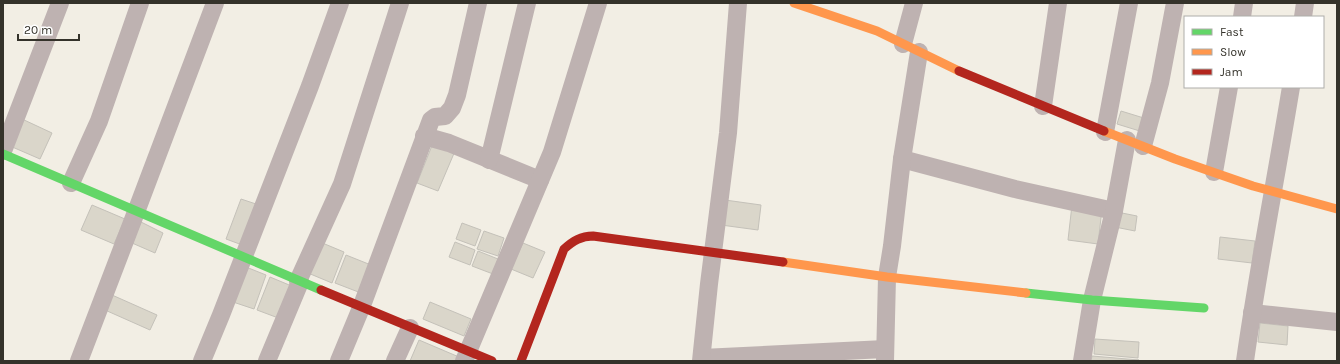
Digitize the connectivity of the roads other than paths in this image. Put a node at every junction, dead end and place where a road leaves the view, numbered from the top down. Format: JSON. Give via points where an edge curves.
{"nodes":[{"id":1,"x":60,"y":3,"type":"edge"},
{"id":2,"x":140,"y":3,"type":"edge"},
{"id":3,"x":215,"y":3,"type":"edge"},
{"id":4,"x":340,"y":3,"type":"edge"},
{"id":5,"x":400,"y":3,"type":"edge"},
{"id":6,"x":527,"y":3,"type":"edge"},
{"id":7,"x":598,"y":3,"type":"edge"},
{"id":8,"x":738,"y":3,"type":"edge"},
{"id":9,"x":794,"y":3,"type":"edge"},
{"id":10,"x":914,"y":3,"type":"edge"},
{"id":11,"x":1058,"y":3,"type":"edge"},
{"id":12,"x":1129,"y":3,"type":"edge"},
{"id":13,"x":1175,"y":3,"type":"edge"},
{"id":14,"x":1244,"y":3,"type":"edge"},
{"id":15,"x":1305,"y":3,"type":"edge"},
{"id":16,"x":477,"y":4,"type":"edge"},
{"id":17,"x":1242,"y":16,"type":"edge"},
{"id":18,"x":1303,"y":16,"type":"edge"},
{"id":19,"x":903,"y":44,"type":"junction"},
{"id":20,"x":919,"y":52,"type":"junction"},
{"id":21,"x":1229,"y":88,"type":"edge"},
{"id":22,"x":1291,"y":88,"type":"edge"},
{"id":23,"x":1042,"y":106,"type":"junction"},
{"id":24,"x":1105,"y":132,"type":"junction"},
{"id":25,"x":424,"y":136,"type":"junction"},
{"id":26,"x":1127,"y":140,"type":"junction"},
{"id":27,"x":1144,"y":146,"type":"junction"},
{"id":28,"x":3,"y":152,"type":"edge"},
{"id":29,"x":902,"y":159,"type":"junction"},
{"id":30,"x":489,"y":160,"type":"junction"},
{"id":31,"x":1214,"y":172,"type":"junction"},
{"id":32,"x":540,"y":180,"type":"junction"},
{"id":33,"x":71,"y":183,"type":"junction"},
{"id":34,"x":1274,"y":192,"type":"junction"},
{"id":35,"x":1337,"y":209,"type":"edge"},
{"id":36,"x":1114,"y":210,"type":"junction"},
{"id":37,"x":136,"y":212,"type":"junction"},
{"id":38,"x":713,"y":253,"type":"junction"},
{"id":39,"x":243,"y":257,"type":"junction"},
{"id":40,"x":887,"y":277,"type":"junction"},
{"id":41,"x":299,"y":281,"type":"junction"},
{"id":42,"x":1092,"y":300,"type":"junction"},
{"id":43,"x":361,"y":308,"type":"junction"},
{"id":44,"x":1204,"y":308,"type":"dead end"},
{"id":45,"x":1252,"y":313,"type":"junction"},
{"id":46,"x":1337,"y":322,"type":"edge"},
{"id":47,"x":410,"y":328,"type":"junction"},
{"id":48,"x":885,"y":355,"type":"edge"},
{"id":49,"x":467,"y":356,"type":"edge"},
{"id":50,"x":742,"y":359,"type":"edge"},
{"id":51,"x":702,"y":360,"type":"edge"},
{"id":52,"x":79,"y":361,"type":"edge"},
{"id":53,"x":202,"y":361,"type":"edge"},
{"id":54,"x":267,"y":361,"type":"edge"},
{"id":55,"x":339,"y":361,"type":"edge"},
{"id":56,"x":395,"y":361,"type":"edge"},
{"id":57,"x":492,"y":361,"type":"edge"},
{"id":58,"x":521,"y":361,"type":"edge"},
{"id":59,"x":1082,"y":361,"type":"edge"},
{"id":60,"x":1245,"y":361,"type":"edge"}],
"edges":[{"from":1,"to":28,"type":"street"},
{"from":2,"to":33,"type":"street","via":[[99,121]]},
{"from":3,"to":37,"type":"street"},
{"from":4,"to":39,"type":"street"},
{"from":5,"to":41,"type":"street","via":[[342,184]]},
{"from":6,"to":30,"type":"street"},
{"from":7,"to":32,"type":"street","via":[[562,122]]},
{"from":8,"to":38,"type":"street","via":[[728,133]]},
{"from":9,"to":19,"type":"street","via":[[877,31]]},
{"from":10,"to":19,"type":"street"},
{"from":11,"to":23,"type":"street"},
{"from":12,"to":24,"type":"street"},
{"from":13,"to":27,"type":"street","via":[[1160,83]]},
{"from":14,"to":17,"type":"street"},
{"from":15,"to":18,"type":"street"},
{"from":16,"to":25,"type":"street","via":[[452,108],[446,116],[431,120]]},
{"from":19,"to":20,"type":"street"},
{"from":20,"to":23,"type":"street"},
{"from":20,"to":29,"type":"street"},
{"from":21,"to":31,"type":"street"},
{"from":22,"to":34,"type":"street"},
{"from":23,"to":24,"type":"street"},
{"from":24,"to":26,"type":"street"},
{"from":25,"to":30,"type":"street","via":[[449,143]]},
{"from":25,"to":43,"type":"street"},
{"from":26,"to":27,"type":"street"},
{"from":26,"to":36,"type":"street"},
{"from":27,"to":31,"type":"street"},
{"from":28,"to":33,"type":"street"},
{"from":29,"to":36,"type":"street","via":[[1015,189]]},
{"from":29,"to":40,"type":"street"},
{"from":30,"to":32,"type":"street"},
{"from":31,"to":34,"type":"street"},
{"from":32,"to":49,"type":"street"},
{"from":33,"to":37,"type":"street"},
{"from":34,"to":35,"type":"street"},
{"from":34,"to":45,"type":"street"},
{"from":36,"to":42,"type":"street"},
{"from":37,"to":39,"type":"street"},
{"from":37,"to":52,"type":"street"},
{"from":38,"to":40,"type":"street"},
{"from":38,"to":51,"type":"street"},
{"from":38,"to":58,"type":"street","via":[[593,236],[576,238],[564,249]]},
{"from":39,"to":41,"type":"street"},
{"from":39,"to":53,"type":"street"},
{"from":40,"to":42,"type":"street"},
{"from":40,"to":48,"type":"street"},
{"from":41,"to":43,"type":"street"},
{"from":41,"to":54,"type":"street"},
{"from":42,"to":44,"type":"street"},
{"from":42,"to":59,"type":"street"},
{"from":43,"to":47,"type":"street"},
{"from":43,"to":55,"type":"street"},
{"from":45,"to":46,"type":"street"},
{"from":45,"to":60,"type":"street"},
{"from":47,"to":49,"type":"street"},
{"from":47,"to":56,"type":"street"},
{"from":48,"to":50,"type":"street"},
{"from":49,"to":57,"type":"street"},
{"from":50,"to":51,"type":"street"}]}
